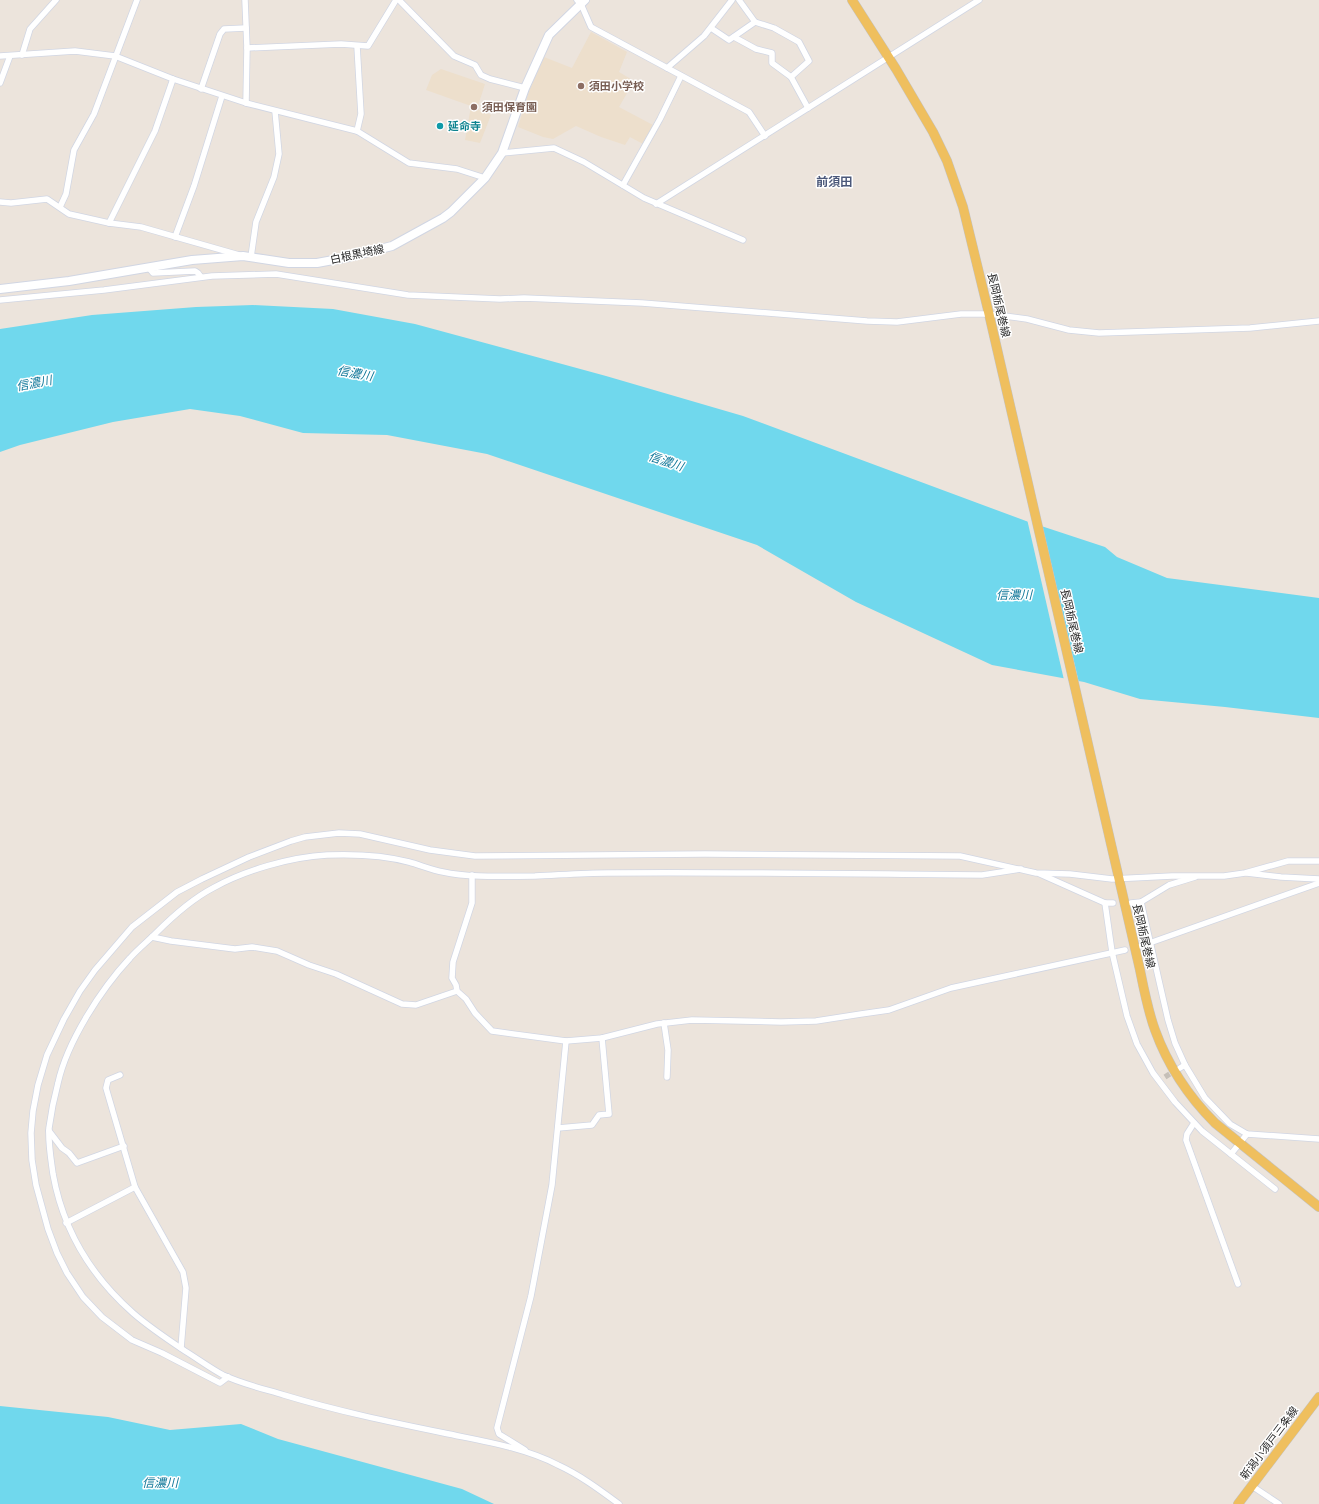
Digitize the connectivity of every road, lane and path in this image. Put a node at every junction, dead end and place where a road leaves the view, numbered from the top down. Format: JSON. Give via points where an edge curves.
{"nodes":[{"id":1,"x":56,"y":0,"type":"edge"},
{"id":2,"x":137,"y":0,"type":"edge"},
{"id":3,"x":245,"y":0,"type":"edge"},
{"id":4,"x":398,"y":0,"type":"edge"},
{"id":5,"x":732,"y":0,"type":"edge"},
{"id":6,"x":739,"y":0,"type":"edge"},
{"id":7,"x":852,"y":0,"type":"edge"},
{"id":8,"x":979,"y":0,"type":"edge"},
{"id":9,"x":581,"y":2,"type":"edge"},
{"id":10,"x":755,"y":22,"type":"junction"},
{"id":11,"x":246,"y":28,"type":"junction"},
{"id":12,"x":711,"y":28,"type":"junction"},
{"id":13,"x":734,"y":37,"type":"junction"},
{"id":14,"x":357,"y":46,"type":"junction"},
{"id":15,"x":246,"y":48,"type":"junction"},
{"id":16,"x":22,"y":55,"type":"junction"},
{"id":17,"x":0,"y":56,"type":"edge"},
{"id":18,"x":10,"y":56,"type":"junction"},
{"id":19,"x":115,"y":56,"type":"junction"},
{"id":20,"x":889,"y":58,"type":"junction"},
{"id":21,"x":667,"y":68,"type":"junction"},
{"id":22,"x":681,"y":76,"type":"junction"},
{"id":23,"x":792,"y":77,"type":"junction"},
{"id":24,"x":173,"y":79,"type":"junction"},
{"id":25,"x":0,"y":83,"type":"edge"},
{"id":26,"x":525,"y":88,"type":"junction"},
{"id":27,"x":201,"y":89,"type":"junction"},
{"id":28,"x":222,"y":96,"type":"junction"},
{"id":29,"x":246,"y":103,"type":"junction"},
{"id":30,"x":808,"y":108,"type":"junction"},
{"id":31,"x":275,"y":111,"type":"junction"},
{"id":32,"x":357,"y":131,"type":"junction"},
{"id":33,"x":765,"y":136,"type":"junction"},
{"id":34,"x":502,"y":153,"type":"junction"},
{"id":35,"x":485,"y":178,"type":"junction"},
{"id":36,"x":623,"y":185,"type":"junction"},
{"id":37,"x":0,"y":202,"type":"edge"},
{"id":38,"x":656,"y":204,"type":"junction"},
{"id":39,"x":60,"y":207,"type":"junction"},
{"id":40,"x":109,"y":223,"type":"junction"},
{"id":41,"x":175,"y":237,"type":"junction"},
{"id":42,"x":743,"y":240,"type":"dead end"},
{"id":43,"x":247,"y":257,"type":"junction"},
{"id":44,"x":148,"y":267,"type":"junction"},
{"id":45,"x":201,"y":277,"type":"junction"},
{"id":46,"x":0,"y":289,"type":"edge"},
{"id":47,"x":0,"y":300,"type":"edge"},
{"id":48,"x":989,"y":314,"type":"junction"},
{"id":49,"x":1319,"y":321,"type":"edge"},
{"id":50,"x":1319,"y":861,"type":"edge"},
{"id":51,"x":1021,"y":869,"type":"junction"},
{"id":52,"x":1036,"y":873,"type":"junction"},
{"id":53,"x":1245,"y":873,"type":"junction"},
{"id":54,"x":472,"y":875,"type":"junction"},
{"id":55,"x":1202,"y":875,"type":"junction"},
{"id":56,"x":1319,"y":878,"type":"edge"},
{"id":57,"x":1119,"y":879,"type":"junction"},
{"id":58,"x":1319,"y":883,"type":"edge"},
{"id":59,"x":1141,"y":902,"type":"junction"},
{"id":60,"x":1105,"y":903,"type":"junction"},
{"id":61,"x":1113,"y":903,"type":"dead end"},
{"id":62,"x":1131,"y":903,"type":"dead end"},
{"id":63,"x":152,"y":937,"type":"junction"},
{"id":64,"x":1151,"y":943,"type":"junction"},
{"id":65,"x":1141,"y":946,"type":"dead end"},
{"id":66,"x":1125,"y":950,"type":"dead end"},
{"id":67,"x":1112,"y":952,"type":"junction"},
{"id":68,"x":457,"y":991,"type":"junction"},
{"id":69,"x":664,"y":1023,"type":"junction"},
{"id":70,"x":602,"y":1038,"type":"junction"},
{"id":71,"x":566,"y":1041,"type":"junction"},
{"id":72,"x":120,"y":1075,"type":"dead end"},
{"id":73,"x":667,"y":1077,"type":"dead end"},
{"id":74,"x":1165,"y":1077,"type":"tunnel mouth"},
{"id":75,"x":1158,"y":1080,"type":"junction"},
{"id":76,"x":1194,"y":1123,"type":"junction"},
{"id":77,"x":558,"y":1128,"type":"junction"},
{"id":78,"x":49,"y":1130,"type":"junction"},
{"id":79,"x":1247,"y":1134,"type":"junction"},
{"id":80,"x":1319,"y":1139,"type":"edge"},
{"id":81,"x":1240,"y":1143,"type":"junction"},
{"id":82,"x":124,"y":1146,"type":"junction"},
{"id":83,"x":1231,"y":1154,"type":"junction"},
{"id":84,"x":135,"y":1187,"type":"junction"},
{"id":85,"x":1275,"y":1189,"type":"dead end"},
{"id":86,"x":1319,"y":1207,"type":"edge"},
{"id":87,"x":66,"y":1223,"type":"junction"},
{"id":88,"x":1238,"y":1284,"type":"dead end"},
{"id":89,"x":181,"y":1348,"type":"junction"},
{"id":90,"x":228,"y":1377,"type":"junction"},
{"id":91,"x":1319,"y":1397,"type":"edge"},
{"id":92,"x":530,"y":1454,"type":"junction"},
{"id":93,"x":1252,"y":1486,"type":"junction"},
{"id":94,"x":619,"y":1504,"type":"edge"},
{"id":95,"x":1238,"y":1504,"type":"edge"},
{"id":96,"x":1279,"y":1504,"type":"edge"}],
"edges":[{"from":1,"to":16,"type":"street","via":[[30,29]]},
{"from":2,"to":19,"type":"street"},
{"from":3,"to":11,"type":"street"},
{"from":4,"to":14,"type":"street","via":[[368,46]]},
{"from":4,"to":26,"type":"street","via":[[454,56],[475,65],[481,75]]},
{"from":5,"to":12,"type":"street"},
{"from":6,"to":10,"type":"street"},
{"from":7,"to":20,"type":"main road","name":"長岡栃尾巻線"},
{"from":8,"to":20,"type":"street"},
{"from":9,"to":21,"type":"street","via":[[591,27]]},
{"from":9,"to":26,"type":"main road","name":"白根黒埼線","via":[[549,35]]},
{"from":10,"to":13,"type":"street"},
{"from":10,"to":23,"type":"street","via":[[774,28],[799,42],[809,61]]},
{"from":11,"to":15,"type":"street"},
{"from":11,"to":27,"type":"street","via":[[224,29],[220,34]]},
{"from":12,"to":13,"type":"street","via":[[729,40]]},
{"from":12,"to":21,"type":"street"},
{"from":13,"to":23,"type":"street","via":[[756,49],[772,53],[772,63]]},
{"from":14,"to":15,"type":"street","via":[[340,44]]},
{"from":14,"to":32,"type":"street","via":[[361,114]]},
{"from":15,"to":29,"type":"street"},
{"from":16,"to":18,"type":"street"},
{"from":16,"to":19,"type":"street","via":[[74,51]]},
{"from":17,"to":18,"type":"street"},
{"from":18,"to":25,"type":"street"},
{"from":19,"to":24,"type":"street"},
{"from":19,"to":39,"type":"street","via":[[94,114],[74,150],[66,194]]},
{"from":20,"to":30,"type":"street"},
{"from":20,"to":48,"type":"main road","name":"長岡栃尾巻線","via":[[933,132],[947,161],[966,221]]},
{"from":21,"to":22,"type":"street"},
{"from":22,"to":33,"type":"street","via":[[749,112]]},
{"from":22,"to":36,"type":"street"},
{"from":23,"to":30,"type":"street"},
{"from":24,"to":27,"type":"street"},
{"from":24,"to":40,"type":"street","via":[[155,131]]},
{"from":26,"to":34,"type":"main road","name":"白根黒埼線"},
{"from":27,"to":28,"type":"street"},
{"from":28,"to":29,"type":"street"},
{"from":28,"to":41,"type":"street"},
{"from":29,"to":31,"type":"street"},
{"from":30,"to":33,"type":"street"},
{"from":31,"to":32,"type":"street"},
{"from":31,"to":43,"type":"street","via":[[279,154],[274,177],[256,222]]},
{"from":32,"to":35,"type":"street","via":[[409,162],[457,169]]},
{"from":33,"to":38,"type":"street"},
{"from":34,"to":35,"type":"main road","name":"白根黒埼線"},
{"from":34,"to":36,"type":"street","via":[[554,148]]},
{"from":35,"to":43,"type":"main road","name":"白根黒埼線","via":[[443,218],[392,246],[317,263],[289,263]]},
{"from":36,"to":38,"type":"street"},
{"from":37,"to":39,"type":"street","via":[[47,198]]},
{"from":38,"to":42,"type":"street"},
{"from":39,"to":40,"type":"street","via":[[69,214]]},
{"from":40,"to":41,"type":"street","via":[[141,227]]},
{"from":41,"to":43,"type":"street"},
{"from":43,"to":44,"type":"main road","name":"白根黒埼線","via":[[192,260]]},
{"from":44,"to":45,"type":"street","via":[[153,273],[195,271]]},
{"from":44,"to":46,"type":"main road","name":"白根黒埼線","via":[[69,281]]},
{"from":45,"to":47,"type":"street"},
{"from":45,"to":48,"type":"street","via":[[276,274],[408,295],[642,303],[867,321],[897,322],[962,314]]},
{"from":48,"to":49,"type":"street","via":[[1022,318],[1069,330],[1099,333],[1250,328]]},
{"from":48,"to":57,"type":"main road","name":"長岡栃尾巻線"},
{"from":50,"to":53,"type":"street","via":[[1288,861]]},
{"from":51,"to":52,"type":"street"},
{"from":51,"to":54,"type":"street","via":[[982,875]]},
{"from":51,"to":90,"type":"street","via":[[960,856],[475,856],[430,850],[360,834],[339,833],[290,841],[249,857],[176,892],[132,927],[88,979],[64,1019],[47,1055],[38,1085],[31,1133],[32,1160],[48,1229],[67,1273],[83,1297],[102,1317],[132,1340],[220,1383]]},
{"from":52,"to":57,"type":"street"},
{"from":52,"to":60,"type":"street"},
{"from":53,"to":55,"type":"street","via":[[1224,876]]},
{"from":53,"to":56,"type":"street"},
{"from":54,"to":63,"type":"street","via":[[444,873],[405,860],[364,856],[327,855],[290,861],[259,869],[214,887],[167,922]]},
{"from":54,"to":68,"type":"street","via":[[472,902],[453,962],[452,978]]},
{"from":55,"to":57,"type":"street"},
{"from":55,"to":59,"type":"street","via":[[1169,885]]},
{"from":57,"to":81,"type":"main road","name":"長岡栃尾巻線","via":[[1152,1022],[1167,1059],[1195,1102],[1215,1123]]},
{"from":58,"to":64,"type":"street"},
{"from":59,"to":62,"type":"street"},
{"from":59,"to":64,"type":"street"},
{"from":60,"to":61,"type":"street"},
{"from":60,"to":67,"type":"street"},
{"from":63,"to":68,"type":"street","via":[[234,949],[252,947],[277,951],[402,1004],[416,1005]]},
{"from":63,"to":78,"type":"street","via":[[125,963],[71,1044],[59,1077]]},
{"from":64,"to":65,"type":"street"},
{"from":64,"to":79,"type":"street","via":[[1168,1020],[1182,1067],[1217,1111],[1230,1124]]},
{"from":66,"to":67,"type":"street"},
{"from":67,"to":69,"type":"street","via":[[950,988],[889,1010],[816,1021],[692,1020]]},
{"from":67,"to":75,"type":"street","via":[[1127,1016],[1137,1044]]},
{"from":68,"to":71,"type":"street","via":[[466,998],[476,1014],[492,1031]]},
{"from":69,"to":70,"type":"street"},
{"from":69,"to":73,"type":"street","via":[[668,1050]]},
{"from":70,"to":71,"type":"street"},
{"from":70,"to":77,"type":"street","via":[[609,1114],[599,1115],[592,1125]]},
{"from":71,"to":77,"type":"street"},
{"from":72,"to":82,"type":"street","via":[[108,1080],[106,1088]]},
{"from":74,"to":75,"type":"street"},
{"from":75,"to":76,"type":"street"},
{"from":76,"to":83,"type":"street"},
{"from":76,"to":88,"type":"street","via":[[1186,1140]]},
{"from":77,"to":92,"type":"street","via":[[552,1185],[531,1296],[497,1428],[499,1434]]},
{"from":78,"to":82,"type":"street","via":[[62,1148],[77,1162]]},
{"from":78,"to":87,"type":"street","via":[[54,1179]]},
{"from":79,"to":80,"type":"street"},
{"from":79,"to":81,"type":"street"},
{"from":81,"to":83,"type":"street"},
{"from":81,"to":86,"type":"main road","name":"長岡栃尾巻線"},
{"from":82,"to":84,"type":"street"},
{"from":83,"to":85,"type":"street"},
{"from":84,"to":87,"type":"street"},
{"from":84,"to":89,"type":"street","via":[[183,1272],[186,1288]]},
{"from":87,"to":89,"type":"street","via":[[99,1279],[136,1316]]},
{"from":89,"to":90,"type":"street"},
{"from":90,"to":92,"type":"street","via":[[344,1412]]},
{"from":91,"to":93,"type":"main road","name":"新潟小須戸三条線"},
{"from":92,"to":94,"type":"street","via":[[557,1464],[597,1487]]},
{"from":93,"to":95,"type":"main road","name":"新潟小須戸三条線"},
{"from":93,"to":96,"type":"street"}]}
